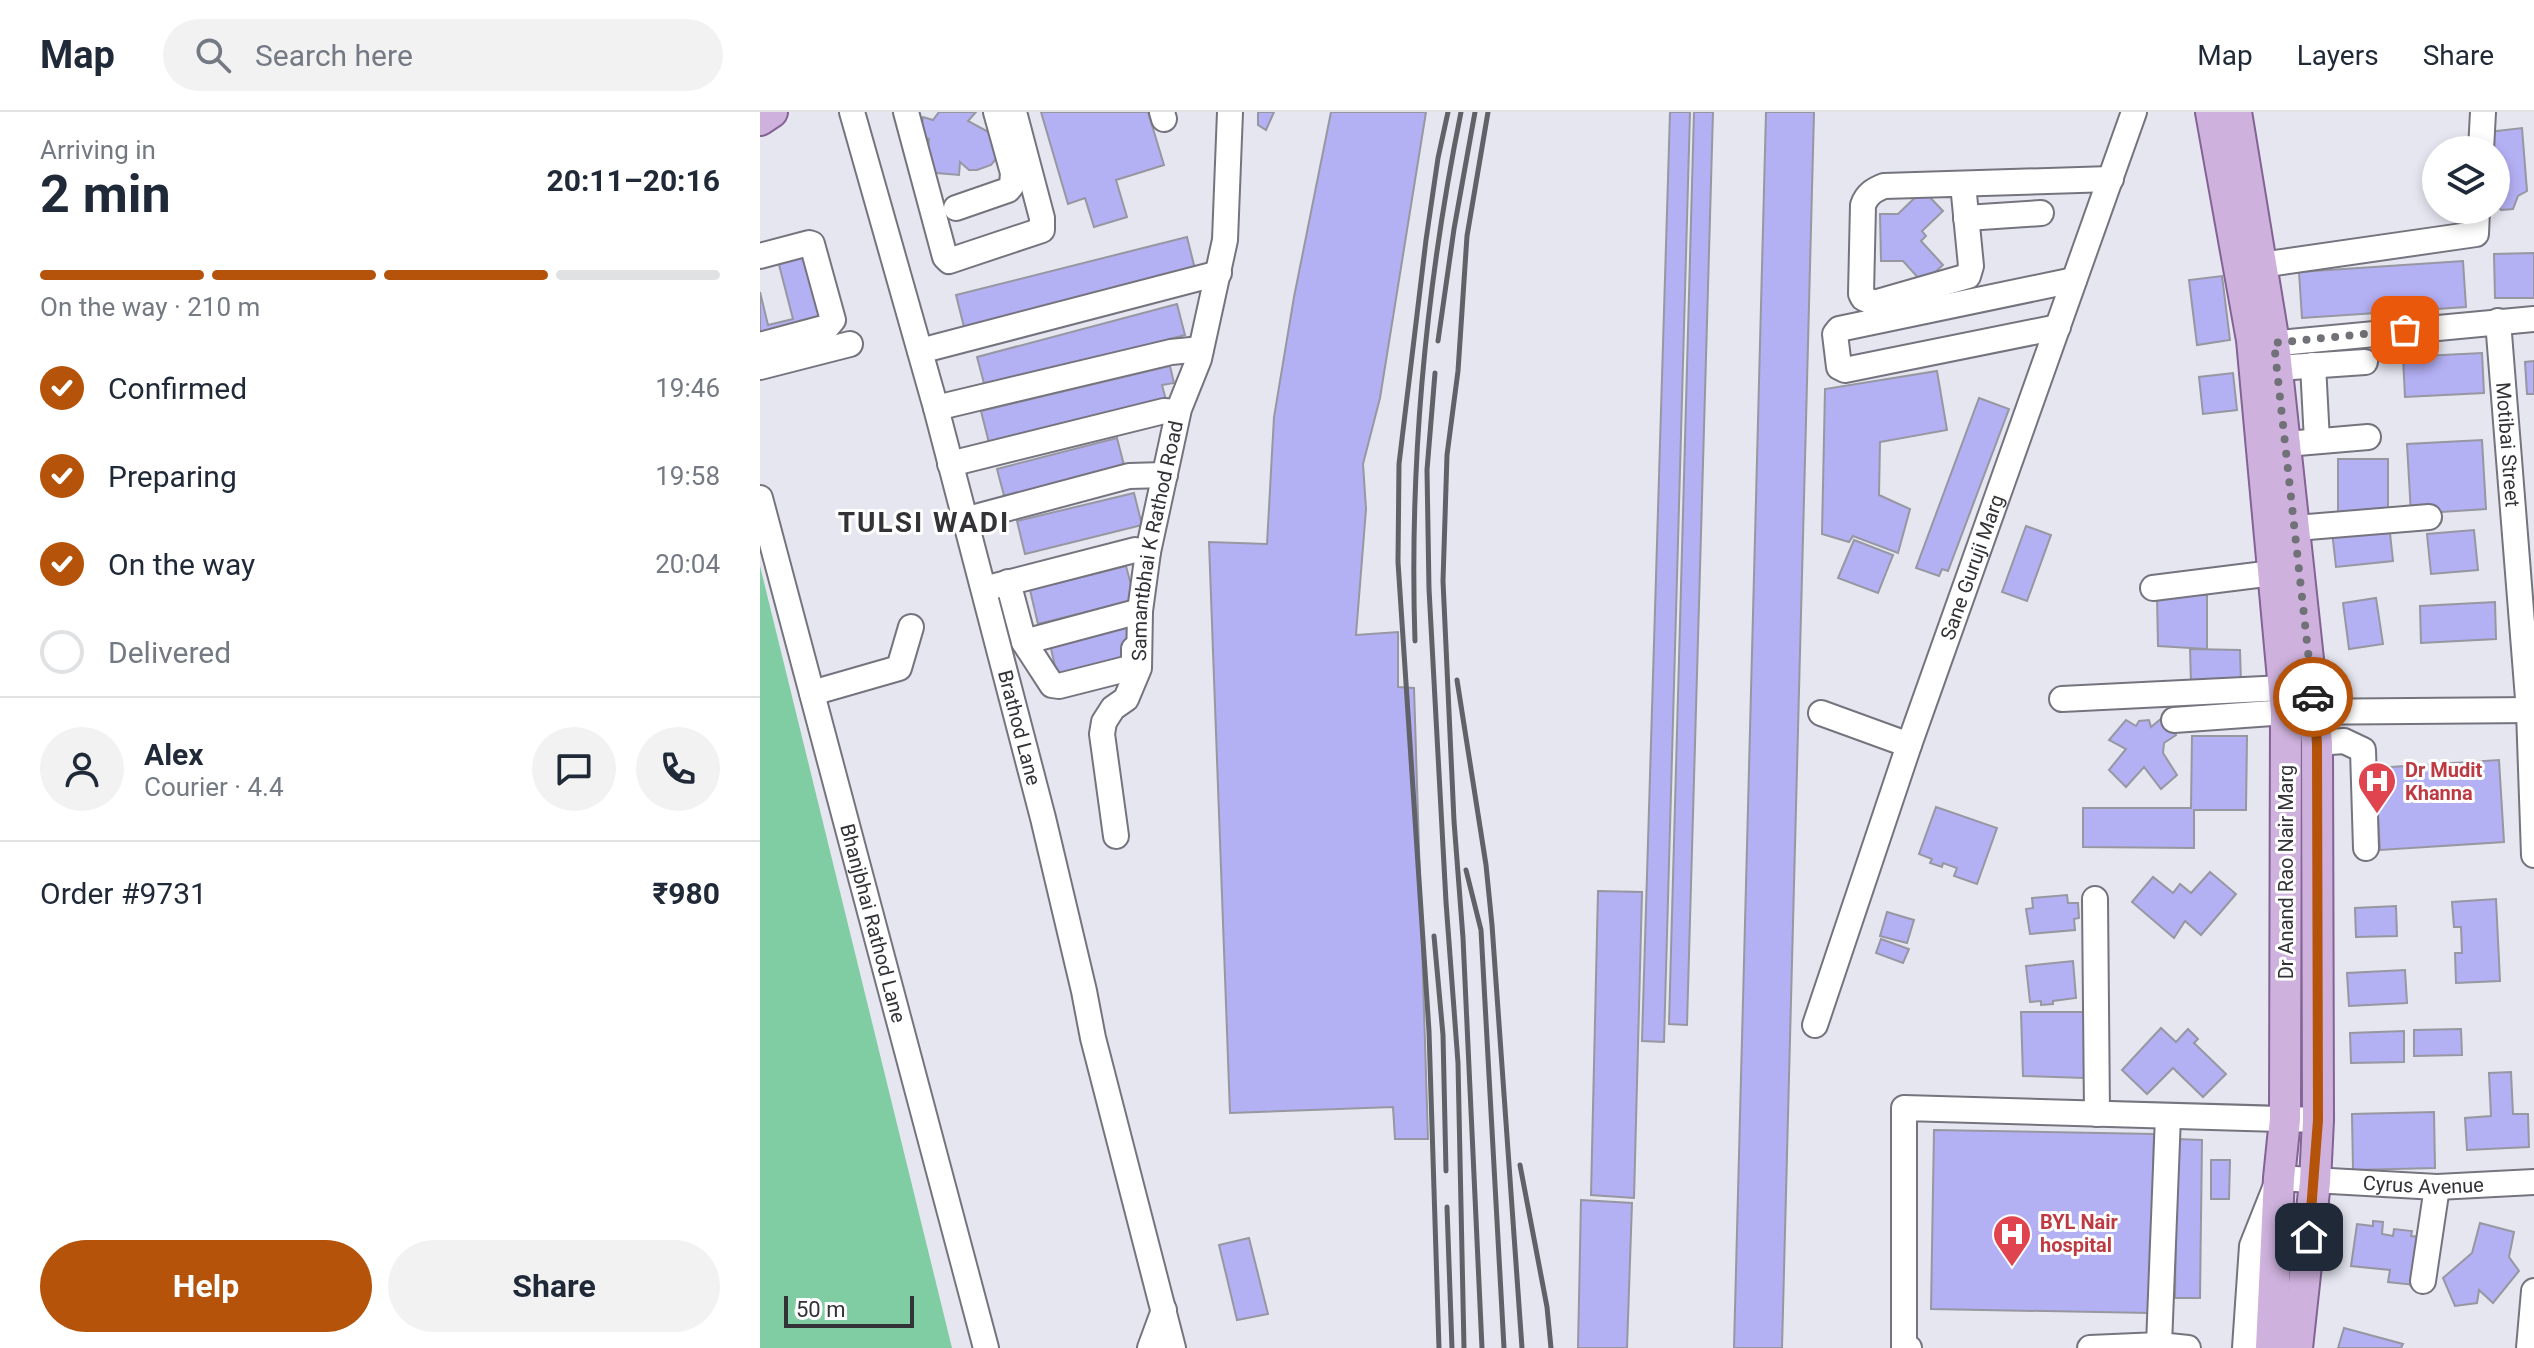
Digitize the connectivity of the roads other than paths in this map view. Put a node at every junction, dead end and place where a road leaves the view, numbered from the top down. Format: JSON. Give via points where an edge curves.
{"nodes":[{"id":1,"x":772,"y":112,"type":"edge"},
{"id":2,"x":852,"y":112,"type":"edge"},
{"id":3,"x":906,"y":112,"type":"edge"},
{"id":4,"x":996,"y":112,"type":"edge"},
{"id":5,"x":1014,"y":112,"type":"edge"},
{"id":6,"x":1230,"y":112,"type":"edge"},
{"id":7,"x":2134,"y":112,"type":"edge"},
{"id":8,"x":2211,"y":112,"type":"edge"},
{"id":9,"x":2236,"y":112,"type":"edge"},
{"id":10,"x":2483,"y":112,"type":"edge"},
{"id":11,"x":760,"y":120,"type":"edge"},
{"id":12,"x":2482,"y":136,"type":"edge"},
{"id":13,"x":2111,"y":179,"type":"junction"},
{"id":14,"x":1963,"y":184,"type":"junction"},
{"id":15,"x":956,"y":208,"type":"dead end"},
{"id":16,"x":2041,"y":213,"type":"dead end"},
{"id":17,"x":1966,"y":218,"type":"junction"},
{"id":18,"x":2476,"y":224,"type":"edge"},
{"id":19,"x":760,"y":256,"type":"edge"},
{"id":20,"x":2261,"y":265,"type":"junction"},
{"id":21,"x":1219,"y":273,"type":"junction"},
{"id":22,"x":2074,"y":280,"type":"junction"},
{"id":23,"x":2534,"y":319,"type":"edge"},
{"id":24,"x":2498,"y":321,"type":"junction"},
{"id":25,"x":2058,"y":327,"type":"junction"},
{"id":26,"x":850,"y":344,"type":"dead end"},
{"id":27,"x":760,"y":345,"type":"edge"},
{"id":28,"x":1201,"y":349,"type":"junction"},
{"id":29,"x":920,"y":351,"type":"junction"},
{"id":30,"x":2268,"y":352,"type":"junction"},
{"id":31,"x":2351,"y":358,"type":"dead end"},
{"id":32,"x":2313,"y":365,"type":"junction"},
{"id":33,"x":760,"y":367,"type":"edge"},
{"id":34,"x":936,"y":408,"type":"junction"},
{"id":35,"x":1178,"y":412,"type":"junction"},
{"id":36,"x":2368,"y":437,"type":"dead end"},
{"id":37,"x":2317,"y":441,"type":"junction"},
{"id":38,"x":2286,"y":444,"type":"junction"},
{"id":39,"x":950,"y":464,"type":"junction"},
{"id":40,"x":1165,"y":475,"type":"junction"},
{"id":41,"x":760,"y":498,"type":"edge"},
{"id":42,"x":2429,"y":517,"type":"dead end"},
{"id":43,"x":964,"y":520,"type":"junction"},
{"id":44,"x":2296,"y":528,"type":"junction"},
{"id":45,"x":1148,"y":552,"type":"junction"},
{"id":46,"x":2273,"y":573,"type":"junction"},
{"id":47,"x":1008,"y":582,"type":"junction"},
{"id":48,"x":2153,"y":588,"type":"dead end"},
{"id":49,"x":982,"y":590,"type":"junction"},
{"id":50,"x":1136,"y":612,"type":"junction"},
{"id":51,"x":911,"y":627,"type":"dead end"},
{"id":52,"x":1024,"y":642,"type":"junction"},
{"id":53,"x":812,"y":693,"type":"junction"},
{"id":54,"x":2062,"y":699,"type":"dead end"},
{"id":55,"x":2295,"y":704,"type":"junction"},
{"id":56,"x":2532,"y":710,"type":"edge"},
{"id":57,"x":1821,"y":713,"type":"dead end"},
{"id":58,"x":2174,"y":720,"type":"dead end"},
{"id":59,"x":2317,"y":743,"type":"junction"},
{"id":60,"x":1909,"y":745,"type":"junction"},
{"id":61,"x":1116,"y":836,"type":"dead end"},
{"id":62,"x":2366,"y":848,"type":"dead end"},
{"id":63,"x":2534,"y":855,"type":"edge"},
{"id":64,"x":2095,"y":899,"type":"dead end"},
{"id":65,"x":1815,"y":1025,"type":"dead end"},
{"id":66,"x":2097,"y":1114,"type":"junction"},
{"id":67,"x":2168,"y":1116,"type":"junction"},
{"id":68,"x":2285,"y":1119,"type":"junction"},
{"id":69,"x":2318,"y":1120,"type":"junction"},
{"id":70,"x":2279,"y":1178,"type":"junction"},
{"id":71,"x":2315,"y":1182,"type":"junction"},
{"id":72,"x":2534,"y":1182,"type":"edge"},
{"id":73,"x":2437,"y":1187,"type":"junction"},
{"id":74,"x":2423,"y":1281,"type":"dead end"},
{"id":75,"x":2534,"y":1291,"type":"edge"},
{"id":76,"x":1164,"y":1310,"type":"junction"},
{"id":77,"x":2159,"y":1346,"type":"edge"},
{"id":78,"x":986,"y":1348,"type":"edge"},
{"id":79,"x":1150,"y":1348,"type":"edge"},
{"id":80,"x":1173,"y":1348,"type":"edge"},
{"id":81,"x":1909,"y":1348,"type":"edge"},
{"id":82,"x":2090,"y":1348,"type":"edge"},
{"id":83,"x":2188,"y":1348,"type":"edge"},
{"id":84,"x":2245,"y":1348,"type":"edge"},
{"id":85,"x":2271,"y":1348,"type":"edge"},
{"id":86,"x":2297,"y":1348,"type":"edge"},
{"id":87,"x":2529,"y":1348,"type":"edge"}],
"edges":[{"from":1,"to":11,"type":"main road"},
{"from":2,"to":29,"type":"street","name":"Brathod Lane"},
{"from":3,"to":5,"type":"street","via":[[949,261],[1042,230]]},
{"from":4,"to":15,"type":"street","via":[[1012,185]]},
{"from":6,"to":21,"type":"street","name":"Samantbhai K Rathod Road"},
{"from":7,"to":13,"type":"street","name":"Sane Guruji Marg"},
{"from":8,"to":30,"type":"main road","name":"Dr Anand Rao Nair Marg"},
{"from":9,"to":20,"type":"main road","name":"Dr Anand Rao Nair Marg"},
{"from":10,"to":12,"type":"street"},
{"from":13,"to":14,"type":"street"},
{"from":13,"to":22,"type":"street","name":"Sane Guruji Marg"},
{"from":14,"to":17,"type":"street"},
{"from":14,"to":17,"type":"street","via":[[1884,186],[1866,197],[1863,298],[1874,303],[1968,276]]},
{"from":16,"to":17,"type":"street"},
{"from":18,"to":20,"type":"street","via":[[2476,234]]},
{"from":19,"to":27,"type":"street","via":[[812,244],[833,320],[827,327]]},
{"from":20,"to":30,"type":"main road","name":"Dr Anand Rao Nair Marg"},
{"from":21,"to":28,"type":"street","name":"Samantbhai K Rathod Road"},
{"from":21,"to":29,"type":"street"},
{"from":22,"to":25,"type":"street","name":"Sane Guruji Marg"},
{"from":22,"to":25,"type":"street","via":[[1835,334],[1839,367],[1845,370]]},
{"from":23,"to":24,"type":"street"},
{"from":24,"to":30,"type":"street"},
{"from":24,"to":56,"type":"street","name":"Motibai Street"},
{"from":25,"to":60,"type":"street","name":"Sane Guruji Marg"},
{"from":26,"to":33,"type":"street"},
{"from":28,"to":34,"type":"street"},
{"from":28,"to":35,"type":"street","name":"Samantbhai K Rathod Road"},
{"from":29,"to":34,"type":"street","name":"Brathod Lane"},
{"from":30,"to":32,"type":"street"},
{"from":30,"to":38,"type":"main road","name":"Dr Anand Rao Nair Marg"},
{"from":30,"to":46,"type":"main road","name":"Dr Anand Rao Nair Marg"},
{"from":31,"to":32,"type":"street"},
{"from":32,"to":37,"type":"street"},
{"from":34,"to":39,"type":"street","name":"Brathod Lane"},
{"from":35,"to":39,"type":"street","via":[[1164,411]]},
{"from":35,"to":40,"type":"street","name":"Samantbhai K Rathod Road"},
{"from":36,"to":37,"type":"street"},
{"from":37,"to":38,"type":"street"},
{"from":38,"to":44,"type":"main road","name":"Dr Anand Rao Nair Marg"},
{"from":39,"to":43,"type":"street","name":"Brathod Lane"},
{"from":40,"to":43,"type":"street","via":[[1129,476]]},
{"from":40,"to":45,"type":"street","name":"Samantbhai K Rathod Road"},
{"from":41,"to":53,"type":"street","name":"Bhanjbhai Rathod Lane"},
{"from":42,"to":44,"type":"street"},
{"from":43,"to":49,"type":"street","name":"Brathod Lane"},
{"from":44,"to":55,"type":"main road","name":"Dr Anand Rao Nair Marg"},
{"from":45,"to":47,"type":"street","via":[[1135,550]]},
{"from":45,"to":50,"type":"street","name":"Samantbhai K Rathod Road"},
{"from":46,"to":48,"type":"street"},
{"from":46,"to":55,"type":"main road","name":"Dr Anand Rao Nair Marg"},
{"from":47,"to":49,"type":"street"},
{"from":47,"to":52,"type":"street"},
{"from":49,"to":76,"type":"street","name":"Brathod Lane"},
{"from":50,"to":52,"type":"street"},
{"from":50,"to":52,"type":"street","via":[[1130,668],[1052,685]]},
{"from":50,"to":61,"type":"street","name":"Samantbhai K Rathod Road","via":[[1136,680],[1104,722],[1102,734]]},
{"from":51,"to":53,"type":"street","via":[[899,668]]},
{"from":53,"to":78,"type":"street","name":"Bhanjbhai Rathod Lane"},
{"from":54,"to":55,"type":"street"},
{"from":55,"to":56,"type":"street"},
{"from":55,"to":58,"type":"street"},
{"from":55,"to":59,"type":"main road","name":"Dr Anand Rao Nair Marg"},
{"from":55,"to":68,"type":"main road","name":"Dr Anand Rao Nair Marg"},
{"from":56,"to":63,"type":"street","name":"Motibai Street"},
{"from":57,"to":60,"type":"street"},
{"from":59,"to":62,"type":"street","via":[[2344,741],[2363,750]]},
{"from":59,"to":69,"type":"main road","name":"Dr Anand Rao Nair Marg"},
{"from":60,"to":65,"type":"street","name":"Sane Guruji Marg"},
{"from":64,"to":66,"type":"street"},
{"from":66,"to":67,"type":"street"},
{"from":66,"to":81,"type":"street","via":[[1904,1108],[1904,1348]]},
{"from":67,"to":68,"type":"street"},
{"from":67,"to":77,"type":"street"},
{"from":68,"to":69,"type":"street"},
{"from":68,"to":70,"type":"main road","name":"Dr Anand Rao Nair Marg"},
{"from":69,"to":71,"type":"main road","name":"Dr Anand Rao Nair Marg"},
{"from":70,"to":71,"type":"street","name":"Cyrus Avenue"},
{"from":70,"to":84,"type":"street","via":[[2252,1246]]},
{"from":70,"to":85,"type":"main road","name":"Dr Anand Rao Nair Marg"},
{"from":71,"to":73,"type":"street","name":"Cyrus Avenue"},
{"from":71,"to":86,"type":"main road","name":"Dr Anand Rao Nair Marg"},
{"from":72,"to":73,"type":"street","name":"Cyrus Avenue"},
{"from":73,"to":74,"type":"street"},
{"from":75,"to":87,"type":"street"},
{"from":76,"to":79,"type":"street"},
{"from":76,"to":80,"type":"street","name":"Brathod Lane"},
{"from":77,"to":82,"type":"street"},
{"from":77,"to":83,"type":"street"}]}
